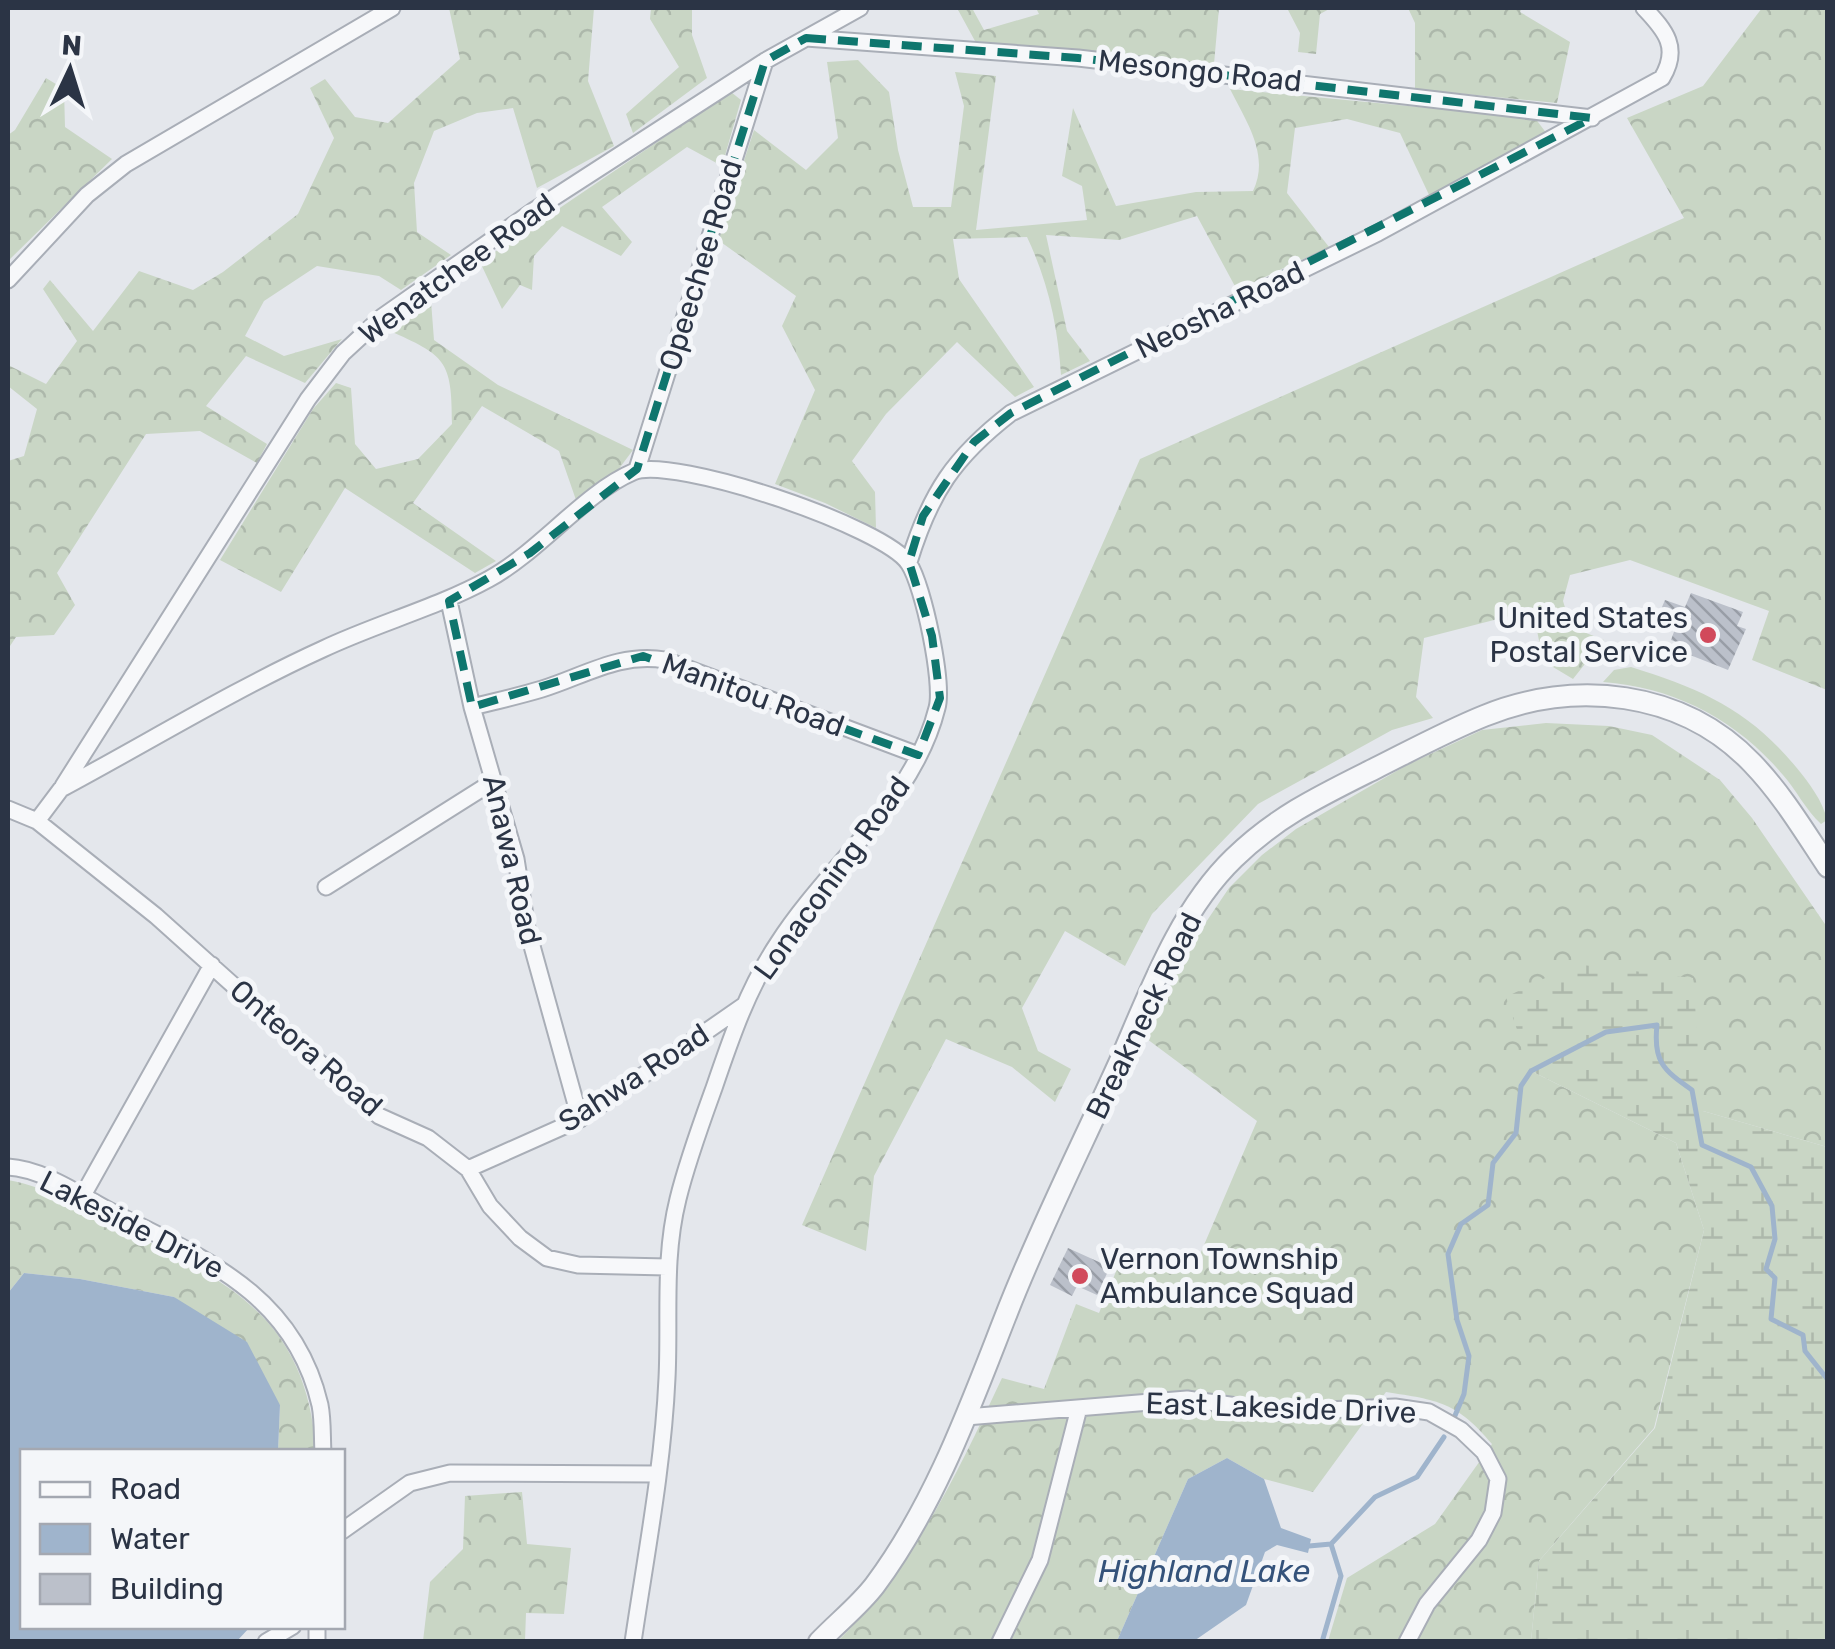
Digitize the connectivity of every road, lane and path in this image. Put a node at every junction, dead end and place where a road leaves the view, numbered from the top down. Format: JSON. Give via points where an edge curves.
{"nodes":[{"id":1,"x":392,"y":8,"type":"edge"},
{"id":2,"x":860,"y":8,"type":"edge"},
{"id":3,"x":1644,"y":8,"type":"edge"},
{"id":4,"x":806,"y":38,"type":"junction"},
{"id":5,"x":766,"y":62,"type":"junction"},
{"id":6,"x":1592,"y":118,"type":"junction"},
{"id":7,"x":8,"y":280,"type":"edge"},
{"id":8,"x":637,"y":470,"type":"junction"},
{"id":9,"x":909,"y":562,"type":"junction"},
{"id":10,"x":449,"y":600,"type":"junction"},
{"id":11,"x":472,"y":707,"type":"junction"},
{"id":12,"x":918,"y":756,"type":"junction"},
{"id":13,"x":494,"y":781,"type":"junction"},
{"id":14,"x":61,"y":789,"type":"junction"},
{"id":15,"x":8,"y":809,"type":"edge"},
{"id":16,"x":37,"y":821,"type":"junction"},
{"id":17,"x":1828,"y":867,"type":"edge"},
{"id":18,"x":326,"y":886,"type":"dead end"},
{"id":19,"x":212,"y":965,"type":"junction"},
{"id":20,"x":743,"y":1006,"type":"junction"},
{"id":21,"x":580,"y":1119,"type":"junction"},
{"id":22,"x":8,"y":1148,"type":"edge"},
{"id":23,"x":12,"y":1167,"type":"edge"},
{"id":24,"x":468,"y":1169,"type":"junction"},
{"id":25,"x":82,"y":1197,"type":"junction"},
{"id":26,"x":667,"y":1266,"type":"junction"},
{"id":27,"x":1079,"y":1408,"type":"junction"},
{"id":28,"x":966,"y":1417,"type":"junction"},
{"id":29,"x":323,"y":1449,"type":"edge"},
{"id":30,"x":658,"y":1474,"type":"junction"},
{"id":31,"x":345,"y":1529,"type":"edge"},
{"id":32,"x":289,"y":1629,"type":"edge"},
{"id":33,"x":266,"y":1642,"type":"edge"},
{"id":34,"x":634,"y":1642,"type":"edge"},
{"id":35,"x":819,"y":1642,"type":"edge"},
{"id":36,"x":1000,"y":1642,"type":"edge"},
{"id":37,"x":1407,"y":1642,"type":"edge"}],
"edges":[{"from":1,"to":7,"type":"street","via":[[126,164],[87,195]]},
{"from":2,"to":4,"type":"street","name":"Wenatchee Road"},
{"from":3,"to":6,"type":"street","via":[[1670,46],[1672,61],[1662,78]]},
{"from":4,"to":5,"type":"street","name":"Wenatchee Road"},
{"from":4,"to":6,"type":"street","name":"Mesongo Road","via":[[1096,60]]},
{"from":5,"to":8,"type":"street","name":"Opeechee Road"},
{"from":5,"to":14,"type":"street","name":"Wenatchee Road","via":[[517,222],[382,317],[343,353]]},
{"from":6,"to":9,"type":"street","name":"Neosha Road","via":[[1010,413],[974,442],[947,477],[922,516]]},
{"from":8,"to":9,"type":"street","via":[[696,476],[830,516]]},
{"from":8,"to":10,"type":"street","via":[[530,553]]},
{"from":9,"to":12,"type":"street","name":"Lonaconing Road","via":[[932,636],[940,698]]},
{"from":10,"to":11,"type":"street","name":"Anawa Road"},
{"from":10,"to":14,"type":"street","via":[[324,648]]},
{"from":11,"to":12,"type":"street","name":"Manitou Road","via":[[643,656]]},
{"from":11,"to":13,"type":"street","name":"Anawa Road"},
{"from":12,"to":20,"type":"street","name":"Lonaconing Road","via":[[900,789],[777,944]]},
{"from":13,"to":18,"type":"street"},
{"from":13,"to":21,"type":"street","name":"Anawa Road"},
{"from":14,"to":16,"type":"street"},
{"from":15,"to":16,"type":"street","name":"Onteora Road"},
{"from":16,"to":19,"type":"street","name":"Onteora Road"},
{"from":17,"to":28,"type":"street","name":"Breakneck Road","via":[[1752,763],[1720,735],[1680,713],[1596,693],[1514,703],[1288,812],[1232,860],[1198,903],[1158,976],[1008,1308]]},
{"from":19,"to":24,"type":"street","name":"Onteora Road","via":[[379,1116],[428,1138]]},
{"from":19,"to":25,"type":"street"},
{"from":20,"to":21,"type":"street","name":"Sahwa Road"},
{"from":20,"to":26,"type":"street","name":"Lonaconing Road","via":[[677,1200]]},
{"from":21,"to":24,"type":"street","name":"Sahwa Road"},
{"from":22,"to":23,"type":"street"},
{"from":23,"to":25,"type":"street","name":"Lakeside Drive"},
{"from":24,"to":26,"type":"street","name":"Onteora Road","via":[[490,1206],[547,1258]]},
{"from":25,"to":29,"type":"street","name":"Lakeside Drive","via":[[210,1261],[254,1291],[307,1365],[321,1408]]},
{"from":26,"to":30,"type":"street","name":"Lonaconing Road"},
{"from":27,"to":28,"type":"street","name":"East Lakeside Drive"},
{"from":27,"to":36,"type":"street","via":[[1040,1560]]},
{"from":27,"to":37,"type":"street","name":"East Lakeside Drive","via":[[1187,1399],[1280,1412],[1395,1408],[1430,1412],[1462,1430],[1498,1480],[1493,1513]]},
{"from":28,"to":35,"type":"street","name":"Breakneck Road","via":[[913,1528],[873,1588]]},
{"from":30,"to":31,"type":"street","via":[[450,1473],[410,1482]]},
{"from":30,"to":34,"type":"street","name":"Lonaconing Road"},
{"from":32,"to":33,"type":"street"}]}
